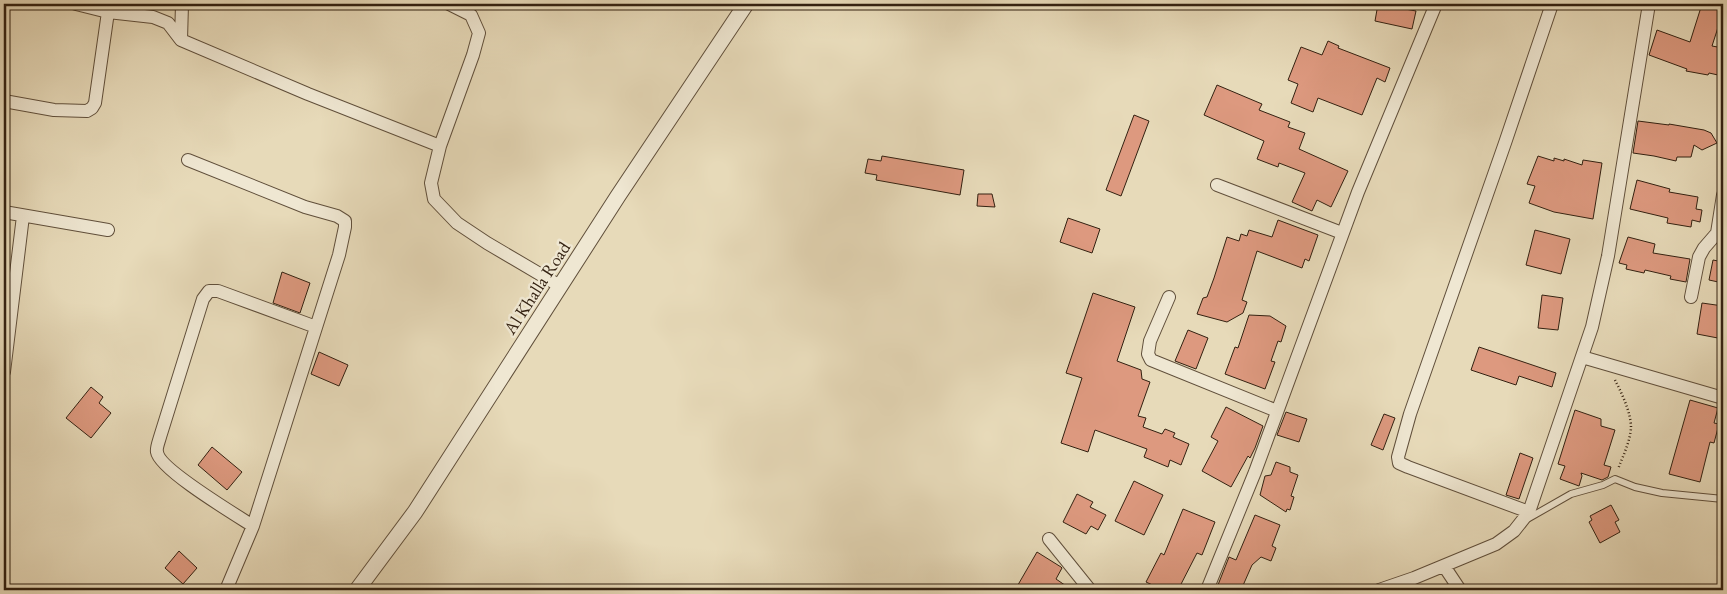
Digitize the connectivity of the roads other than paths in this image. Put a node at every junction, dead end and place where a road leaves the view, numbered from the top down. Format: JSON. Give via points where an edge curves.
{"nodes":[{"id":1,"x":76,"y":4,"type":"edge"},
{"id":2,"x":182,"y":4,"type":"edge"},
{"id":3,"x":450,"y":4,"type":"edge"},
{"id":4,"x":746,"y":4,"type":"edge"},
{"id":5,"x":1436,"y":4,"type":"edge"},
{"id":6,"x":1552,"y":4,"type":"edge"},
{"id":7,"x":1649,"y":4,"type":"edge"},
{"id":8,"x":108,"y":12,"type":"junction"},
{"id":9,"x":181,"y":40,"type":"junction"},
{"id":10,"x":4,"y":101,"type":"edge"},
{"id":11,"x":440,"y":146,"type":"junction"},
{"id":12,"x":188,"y":160,"type":"dead end"},
{"id":13,"x":1217,"y":185,"type":"dead end"},
{"id":14,"x":1723,"y":195,"type":"edge"},
{"id":15,"x":4,"y":212,"type":"edge"},
{"id":16,"x":23,"y":216,"type":"junction"},
{"id":17,"x":108,"y":230,"type":"dead end"},
{"id":18,"x":1342,"y":233,"type":"junction"},
{"id":19,"x":560,"y":286,"type":"junction"},
{"id":20,"x":1169,"y":297,"type":"dead end"},
{"id":21,"x":1690,"y":297,"type":"dead end"},
{"id":22,"x":316,"y":326,"type":"junction"},
{"id":23,"x":1582,"y":357,"type":"junction"},
{"id":24,"x":4,"y":372,"type":"edge"},
{"id":25,"x":1723,"y":398,"type":"edge"},
{"id":26,"x":1277,"y":411,"type":"junction"},
{"id":27,"x":1723,"y":499,"type":"edge"},
{"id":28,"x":1526,"y":517,"type":"junction"},
{"id":29,"x":253,"y":526,"type":"junction"},
{"id":30,"x":1049,"y":539,"type":"dead end"},
{"id":31,"x":1444,"y":566,"type":"junction"},
{"id":32,"x":226,"y":590,"type":"edge"},
{"id":33,"x":357,"y":590,"type":"edge"},
{"id":34,"x":1090,"y":590,"type":"edge"},
{"id":35,"x":1207,"y":590,"type":"edge"},
{"id":36,"x":1379,"y":590,"type":"edge"},
{"id":37,"x":1460,"y":590,"type":"edge"}],
"edges":[{"from":1,"to":8,"type":"street"},
{"from":2,"to":9,"type":"street"},
{"from":3,"to":11,"type":"street","via":[[470,15],[479,33]]},
{"from":4,"to":19,"type":"street","name":"Al Khalla Road"},
{"from":5,"to":18,"type":"street"},
{"from":6,"to":28,"type":"street","via":[[1398,457],[1399,463]]},
{"from":7,"to":23,"type":"street","via":[[1608,256]]},
{"from":8,"to":9,"type":"street","via":[[153,16],[168,24]]},
{"from":8,"to":10,"type":"street","via":[[92,108],[87,111],[54,110]]},
{"from":9,"to":11,"type":"street"},
{"from":11,"to":19,"type":"street","via":[[431,183],[434,199],[457,223]]},
{"from":12,"to":22,"type":"street","via":[[345,221],[339,255]]},
{"from":13,"to":18,"type":"street"},
{"from":14,"to":21,"type":"street","via":[[1717,233],[1698,257]]},
{"from":15,"to":16,"type":"street"},
{"from":16,"to":17,"type":"street"},
{"from":16,"to":24,"type":"street"},
{"from":18,"to":26,"type":"street"},
{"from":19,"to":33,"type":"street","name":"Al Khalla Road","via":[[415,512]]},
{"from":20,"to":26,"type":"street","via":[[1150,341],[1148,354],[1152,360]]},
{"from":22,"to":29,"type":"street"},
{"from":22,"to":29,"type":"street","via":[[218,291],[209,291],[203,299],[162,428],[156,452],[162,464]]},
{"from":23,"to":25,"type":"street"},
{"from":23,"to":28,"type":"street"},
{"from":26,"to":35,"type":"street"},
{"from":27,"to":28,"type":"lane","via":[[1662,493],[1614,479],[1570,494]]},
{"from":28,"to":31,"type":"street","via":[[1496,544]]},
{"from":29,"to":32,"type":"street"},
{"from":30,"to":34,"type":"street"},
{"from":31,"to":36,"type":"street"},
{"from":31,"to":37,"type":"street"}]}
